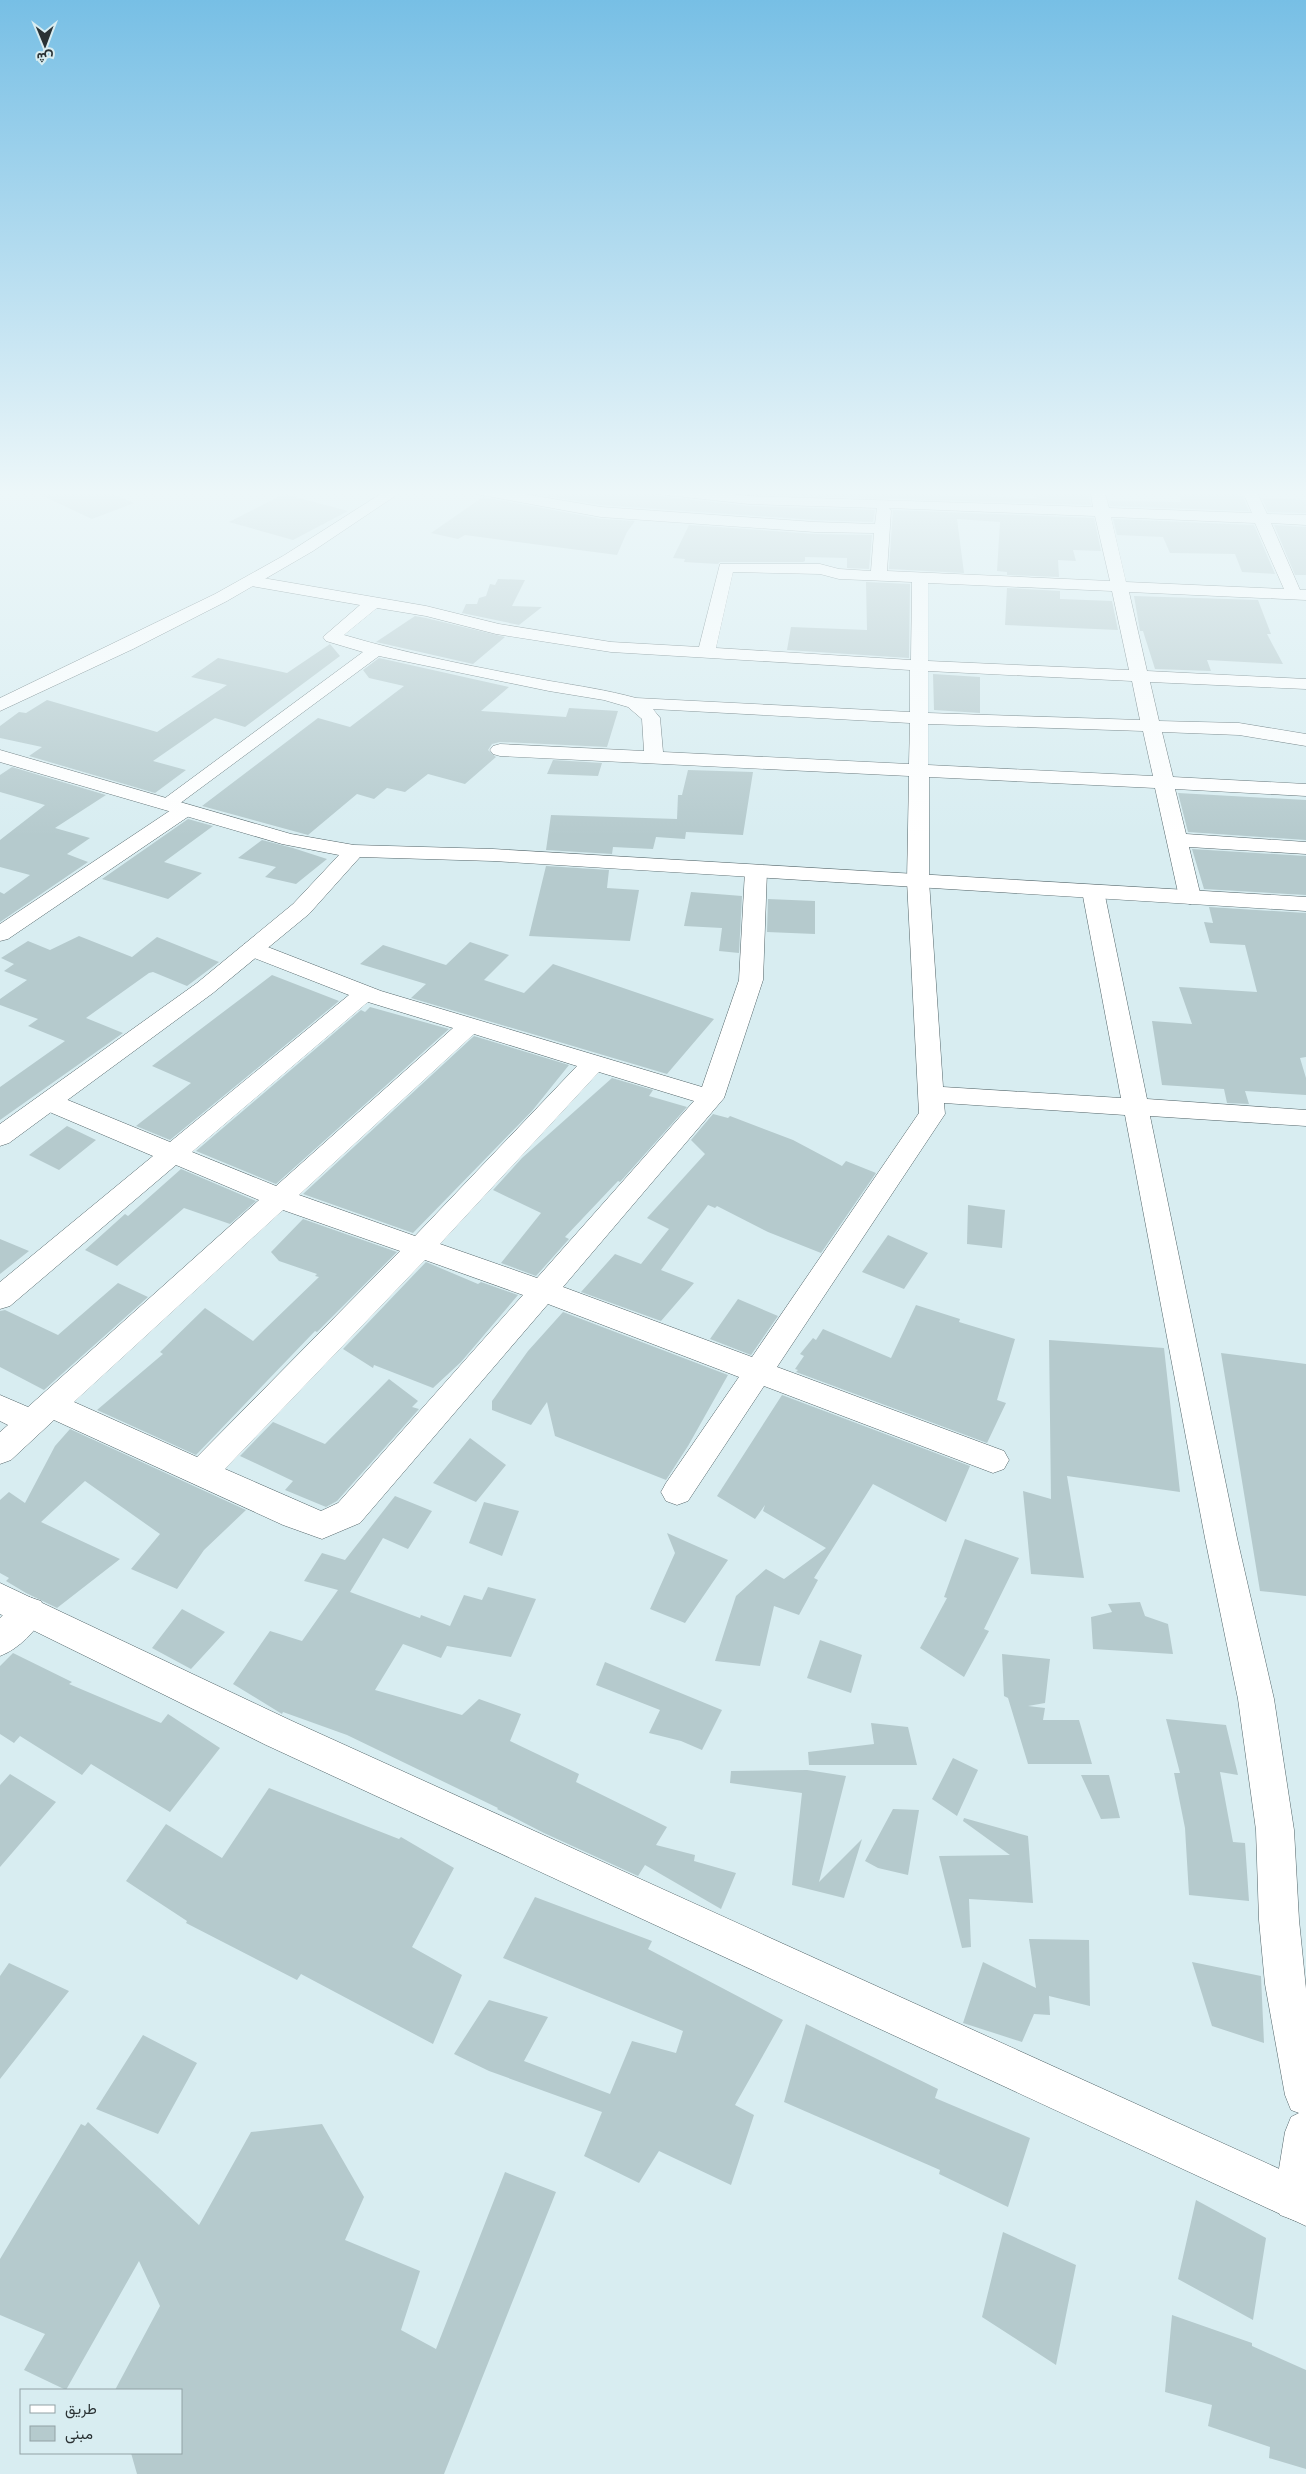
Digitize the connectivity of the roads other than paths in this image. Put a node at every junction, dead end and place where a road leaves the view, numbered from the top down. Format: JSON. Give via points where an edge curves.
{"nodes":[{"id":1,"x":206,"y":605,"type":"edge"},
{"id":2,"x":369,"y":605,"type":"edge"},
{"id":3,"x":390,"y":605,"type":"edge"},
{"id":4,"x":717,"y":605,"type":"edge"},
{"id":5,"x":920,"y":605,"type":"edge"},
{"id":6,"x":1123,"y":605,"type":"edge"},
{"id":7,"x":376,"y":650,"type":"junction"},
{"id":8,"x":706,"y":653,"type":"junction"},
{"id":9,"x":920,"y":666,"type":"junction"},
{"id":10,"x":1140,"y":676,"type":"junction"},
{"id":11,"x":1306,"y":684,"type":"edge"},
{"id":12,"x":635,"y":704,"type":"junction"},
{"id":13,"x":0,"y":705,"type":"edge"},
{"id":14,"x":919,"y":718,"type":"junction"},
{"id":15,"x":1151,"y":727,"type":"junction"},
{"id":16,"x":1306,"y":740,"type":"edge"},
{"id":17,"x":500,"y":750,"type":"dead end"},
{"id":18,"x":0,"y":756,"type":"edge"},
{"id":19,"x":654,"y":758,"type":"junction"},
{"id":20,"x":918,"y":771,"type":"junction"},
{"id":21,"x":1164,"y":783,"type":"junction"},
{"id":22,"x":1306,"y":790,"type":"edge"},
{"id":23,"x":176,"y":807,"type":"junction"},
{"id":24,"x":1177,"y":840,"type":"junction"},
{"id":25,"x":1306,"y":848,"type":"edge"},
{"id":26,"x":354,"y":851,"type":"junction"},
{"id":27,"x":756,"y":871,"type":"junction"},
{"id":28,"x":918,"y":881,"type":"junction"},
{"id":29,"x":1093,"y":891,"type":"junction"},
{"id":30,"x":1190,"y":897,"type":"junction"},
{"id":31,"x":1306,"y":904,"type":"edge"},
{"id":32,"x":0,"y":934,"type":"edge"},
{"id":33,"x":252,"y":949,"type":"junction"},
{"id":34,"x":365,"y":993,"type":"junction"},
{"id":35,"x":470,"y":1025,"type":"junction"},
{"id":36,"x":594,"y":1063,"type":"junction"},
{"id":37,"x":931,"y":1094,"type":"junction"},
{"id":38,"x":711,"y":1098,"type":"junction"},
{"id":39,"x":49,"y":1102,"type":"junction"},
{"id":40,"x":1136,"y":1107,"type":"junction"},
{"id":41,"x":1306,"y":1118,"type":"edge"},
{"id":42,"x":0,"y":1137,"type":"edge"},
{"id":43,"x":173,"y":1154,"type":"junction"},
{"id":44,"x":279,"y":1198,"type":"junction"},
{"id":45,"x":420,"y":1248,"type":"junction"},
{"id":46,"x":543,"y":1291,"type":"junction"},
{"id":47,"x":0,"y":1298,"type":"edge"},
{"id":48,"x":758,"y":1372,"type":"junction"},
{"id":49,"x":0,"y":1407,"type":"edge"},
{"id":50,"x":41,"y":1414,"type":"junction"},
{"id":51,"x":0,"y":1451,"type":"edge"},
{"id":52,"x":993,"y":1460,"type":"dead end"},
{"id":53,"x":201,"y":1473,"type":"junction"},
{"id":54,"x":677,"y":1492,"type":"dead end"},
{"id":55,"x":14,"y":1605,"type":"edge"},
{"id":56,"x":0,"y":1641,"type":"edge"},
{"id":57,"x":1306,"y":2095,"type":"edge"},
{"id":58,"x":1306,"y":2132,"type":"edge"},
{"id":59,"x":1301,"y":2201,"type":"edge"}],
"edges":[{"from":1,"to":13,"type":"street"},
{"from":2,"to":7,"type":"street","via":[[332,637]]},
{"from":3,"to":8,"type":"street","via":[[570,642]]},
{"from":4,"to":8,"type":"street"},
{"from":5,"to":9,"type":"street"},
{"from":6,"to":10,"type":"street"},
{"from":7,"to":12,"type":"street","via":[[606,695]]},
{"from":7,"to":23,"type":"street"},
{"from":8,"to":9,"type":"street"},
{"from":9,"to":10,"type":"street"},
{"from":9,"to":14,"type":"street"},
{"from":10,"to":11,"type":"street"},
{"from":10,"to":15,"type":"street"},
{"from":12,"to":14,"type":"street"},
{"from":12,"to":19,"type":"street","via":[[652,718]]},
{"from":14,"to":15,"type":"street"},
{"from":14,"to":20,"type":"street"},
{"from":15,"to":16,"type":"street","via":[[1239,729]]},
{"from":15,"to":21,"type":"street"},
{"from":17,"to":19,"type":"street"},
{"from":18,"to":23,"type":"street"},
{"from":19,"to":20,"type":"street"},
{"from":20,"to":21,"type":"street"},
{"from":20,"to":28,"type":"street"},
{"from":21,"to":22,"type":"street"},
{"from":21,"to":24,"type":"street"},
{"from":23,"to":26,"type":"street","via":[[289,840]]},
{"from":23,"to":32,"type":"street"},
{"from":24,"to":25,"type":"street"},
{"from":24,"to":30,"type":"street"},
{"from":26,"to":27,"type":"street","via":[[493,855]]},
{"from":26,"to":33,"type":"street","via":[[301,910]]},
{"from":27,"to":28,"type":"street"},
{"from":27,"to":38,"type":"street","via":[[751,980]]},
{"from":28,"to":29,"type":"street"},
{"from":28,"to":37,"type":"street"},
{"from":29,"to":30,"type":"street"},
{"from":29,"to":40,"type":"street"},
{"from":30,"to":31,"type":"street"},
{"from":33,"to":34,"type":"street"},
{"from":33,"to":39,"type":"street","via":[[205,988]]},
{"from":34,"to":35,"type":"street"},
{"from":34,"to":43,"type":"street"},
{"from":35,"to":36,"type":"street"},
{"from":35,"to":44,"type":"street"},
{"from":36,"to":38,"type":"street"},
{"from":36,"to":45,"type":"street"},
{"from":37,"to":40,"type":"street"},
{"from":37,"to":48,"type":"street","via":[[932,1114]]},
{"from":38,"to":46,"type":"street"},
{"from":39,"to":42,"type":"street"},
{"from":39,"to":43,"type":"street"},
{"from":40,"to":41,"type":"street"},
{"from":40,"to":57,"type":"street","via":[[1256,1699],[1275,1830],[1285,1984]]},
{"from":43,"to":44,"type":"street"},
{"from":43,"to":47,"type":"street"},
{"from":44,"to":45,"type":"street"},
{"from":44,"to":50,"type":"street"},
{"from":45,"to":46,"type":"street"},
{"from":45,"to":53,"type":"street"},
{"from":46,"to":48,"type":"street"},
{"from":46,"to":53,"type":"street","via":[[349,1513],[322,1525]]},
{"from":48,"to":52,"type":"street"},
{"from":48,"to":54,"type":"street"},
{"from":49,"to":50,"type":"street"},
{"from":50,"to":51,"type":"street"},
{"from":50,"to":53,"type":"street"},
{"from":55,"to":56,"type":"street"},
{"from":55,"to":59,"type":"street","via":[[279,1734]]},
{"from":58,"to":59,"type":"street"}]}
